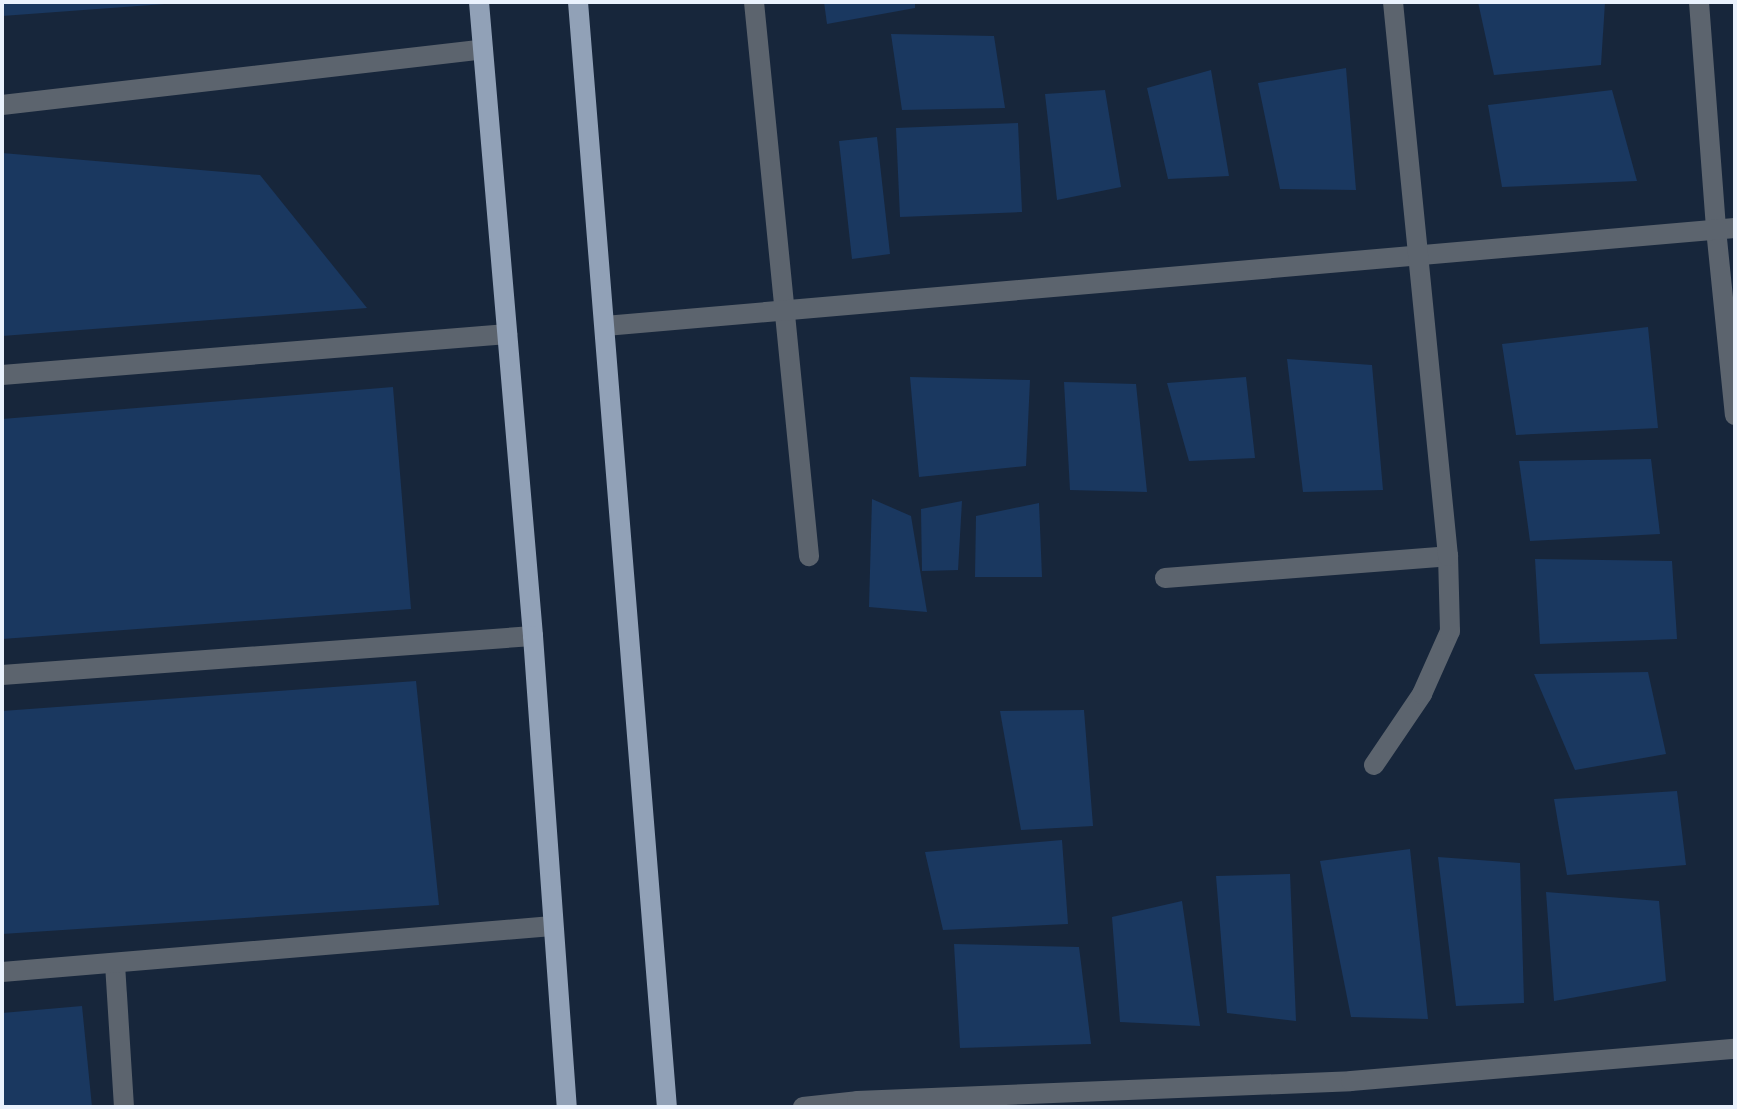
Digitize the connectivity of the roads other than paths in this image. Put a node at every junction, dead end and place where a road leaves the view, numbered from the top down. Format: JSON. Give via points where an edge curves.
{"nodes":[{"id":1,"x":479,"y":2,"type":"edge"},
{"id":2,"x":578,"y":2,"type":"edge"},
{"id":3,"x":754,"y":2,"type":"edge"},
{"id":4,"x":1393,"y":2,"type":"edge"},
{"id":5,"x":1699,"y":2,"type":"edge"},
{"id":6,"x":483,"y":49,"type":"junction"},
{"id":7,"x":2,"y":105,"type":"edge"},
{"id":8,"x":1725,"y":228,"type":"edge"},
{"id":9,"x":1416,"y":258,"type":"junction"},
{"id":10,"x":782,"y":312,"type":"junction"},
{"id":11,"x":605,"y":326,"type":"junction"},
{"id":12,"x":507,"y":334,"type":"junction"},
{"id":13,"x":2,"y":375,"type":"edge"},
{"id":14,"x":1735,"y":415,"type":"edge"},
{"id":15,"x":809,"y":556,"type":"dead end"},
{"id":16,"x":1448,"y":556,"type":"junction"},
{"id":17,"x":1165,"y":578,"type":"dead end"},
{"id":18,"x":533,"y":636,"type":"junction"},
{"id":19,"x":2,"y":675,"type":"edge"},
{"id":20,"x":1374,"y":765,"type":"dead end"},
{"id":21,"x":552,"y":926,"type":"junction"},
{"id":22,"x":115,"y":964,"type":"junction"},
{"id":23,"x":2,"y":972,"type":"edge"},
{"id":24,"x":1735,"y":1049,"type":"edge"},
{"id":25,"x":857,"y":1104,"type":"edge"},
{"id":26,"x":124,"y":1107,"type":"edge"},
{"id":27,"x":567,"y":1107,"type":"edge"},
{"id":28,"x":667,"y":1107,"type":"edge"},
{"id":29,"x":803,"y":1107,"type":"edge"}],
"edges":[{"from":1,"to":6,"type":"main road"},
{"from":2,"to":11,"type":"main road"},
{"from":3,"to":10,"type":"street"},
{"from":4,"to":9,"type":"street"},
{"from":5,"to":8,"type":"street"},
{"from":6,"to":7,"type":"street"},
{"from":6,"to":12,"type":"main road"},
{"from":8,"to":9,"type":"street"},
{"from":8,"to":14,"type":"street"},
{"from":9,"to":10,"type":"street"},
{"from":9,"to":16,"type":"street"},
{"from":10,"to":11,"type":"street"},
{"from":10,"to":15,"type":"street"},
{"from":11,"to":28,"type":"main road"},
{"from":12,"to":13,"type":"street"},
{"from":12,"to":18,"type":"main road"},
{"from":16,"to":17,"type":"street"},
{"from":16,"to":20,"type":"street","via":[[1450,631],[1422,694]]},
{"from":18,"to":19,"type":"street"},
{"from":18,"to":21,"type":"main road"},
{"from":21,"to":22,"type":"street"},
{"from":21,"to":27,"type":"main road"},
{"from":22,"to":23,"type":"street"},
{"from":22,"to":26,"type":"street"},
{"from":24,"to":25,"type":"street","via":[[1351,1081]]},
{"from":25,"to":29,"type":"street"}]}
